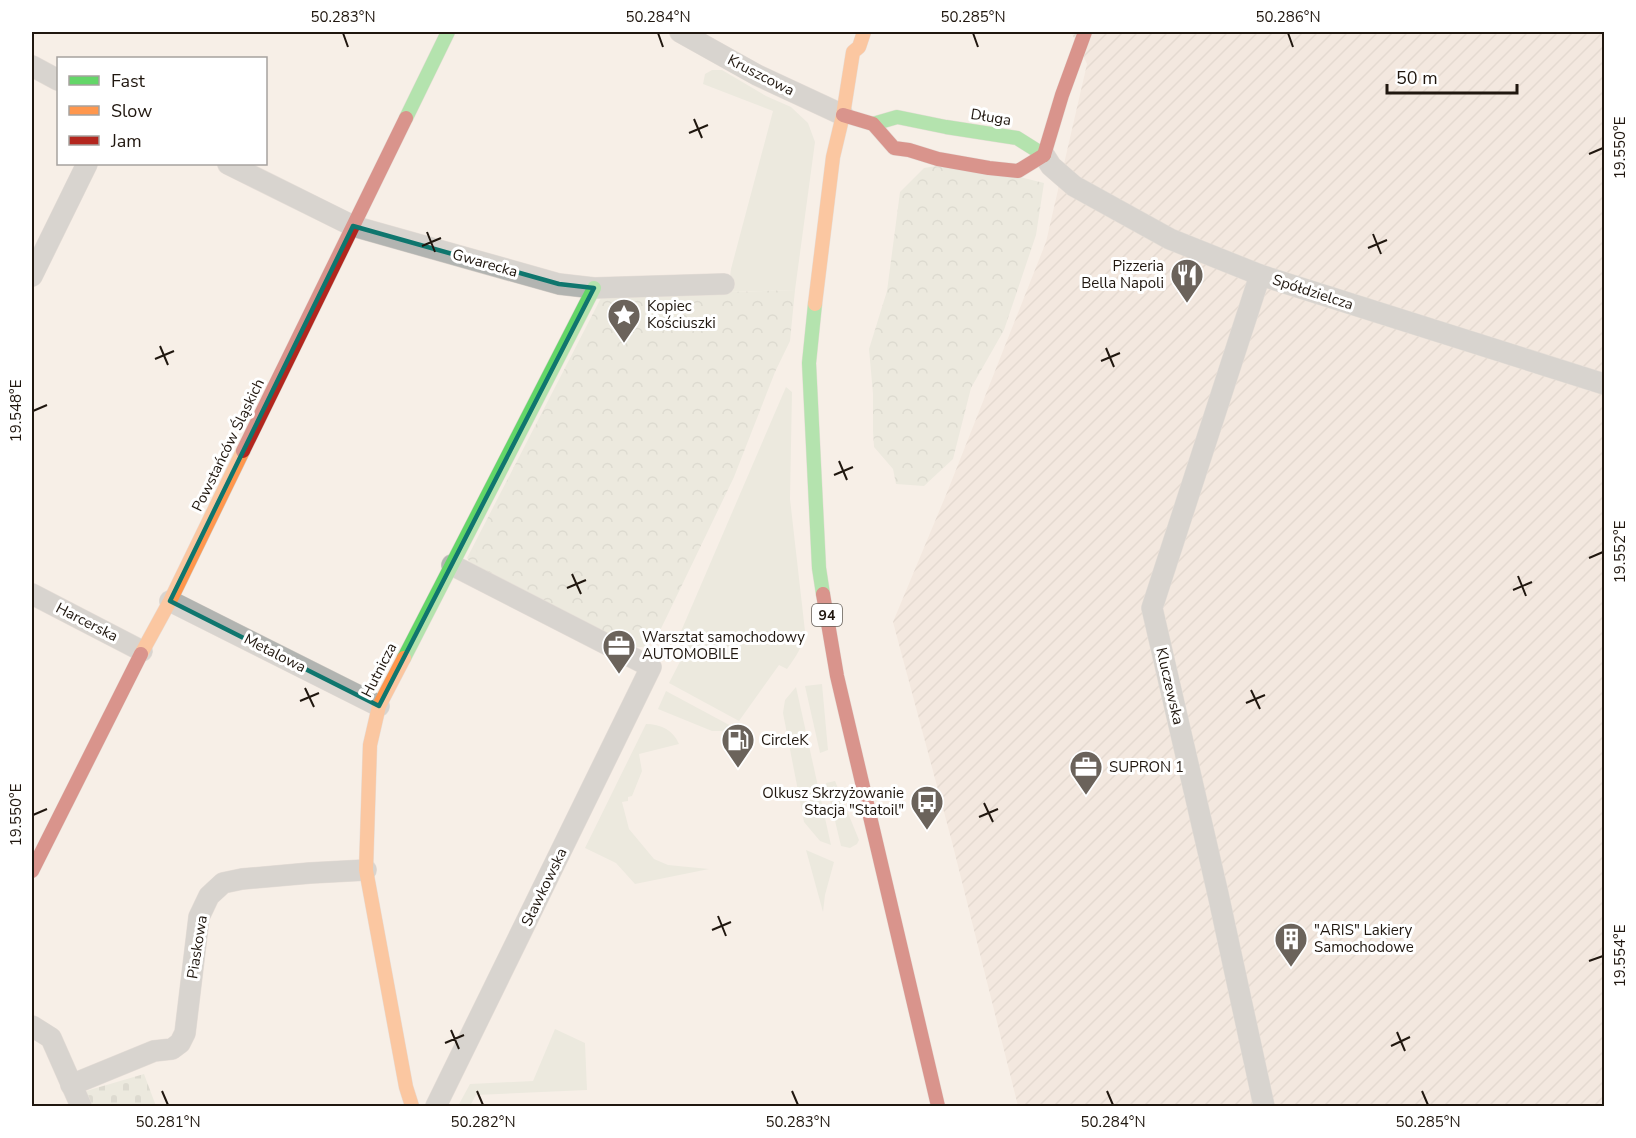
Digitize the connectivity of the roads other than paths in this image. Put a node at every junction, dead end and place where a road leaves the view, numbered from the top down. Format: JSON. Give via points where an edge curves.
{"nodes":[{"id":1,"x":448,"y":32,"type":"edge"},
{"id":2,"x":680,"y":32,"type":"edge"},
{"id":3,"x":864,"y":32,"type":"edge"},
{"id":4,"x":1085,"y":32,"type":"edge"},
{"id":5,"x":32,"y":66,"type":"edge"},
{"id":6,"x":57,"y":79,"type":"edge"},
{"id":7,"x":843,"y":115,"type":"junction"},
{"id":8,"x":873,"y":124,"type":"junction"},
{"id":9,"x":1044,"y":155,"type":"junction"},
{"id":10,"x":87,"y":165,"type":"edge"},
{"id":11,"x":230,"y":165,"type":"edge"},
{"id":12,"x":353,"y":226,"type":"junction"},
{"id":13,"x":1260,"y":275,"type":"junction"},
{"id":14,"x":32,"y":276,"type":"edge"},
{"id":15,"x":724,"y":285,"type":"dead end"},
{"id":16,"x":594,"y":288,"type":"junction"},
{"id":17,"x":1605,"y":384,"type":"edge"},
{"id":18,"x":452,"y":565,"type":"junction"},
{"id":19,"x":32,"y":594,"type":"edge"},
{"id":20,"x":170,"y":601,"type":"junction"},
{"id":21,"x":142,"y":651,"type":"junction"},
{"id":22,"x":379,"y":706,"type":"junction"},
{"id":23,"x":366,"y":870,"type":"junction"},
{"id":24,"x":32,"y":871,"type":"edge"},
{"id":25,"x":32,"y":1026,"type":"edge"},
{"id":26,"x":71,"y":1084,"type":"junction"},
{"id":27,"x":81,"y":1107,"type":"edge"},
{"id":28,"x":412,"y":1107,"type":"edge"},
{"id":29,"x":436,"y":1107,"type":"edge"},
{"id":30,"x":938,"y":1107,"type":"edge"},
{"id":31,"x":1264,"y":1107,"type":"edge"}],
"edges":[{"from":1,"to":12,"type":"street","name":"Powstańców Śląskich"},
{"from":2,"to":7,"type":"street","name":"Kruszcowa","via":[[757,75]]},
{"from":3,"to":7,"type":"street","number":"94","via":[[853,52]]},
{"from":4,"to":9,"type":"street"},
{"from":5,"to":6,"type":"street"},
{"from":7,"to":8,"type":"street"},
{"from":7,"to":30,"type":"street","number":"94","via":[[829,186],[809,363],[819,568],[837,676]]},
{"from":8,"to":9,"type":"street","name":"Długa","via":[[897,117],[1017,138]]},
{"from":8,"to":9,"type":"street","via":[[894,148],[948,161],[1018,171]]},
{"from":9,"to":13,"type":"street","name":"Spółdzielcza","via":[[1074,186],[1093,197],[1170,239]]},
{"from":10,"to":14,"type":"street"},
{"from":11,"to":12,"type":"street","name":"Gwarecka"},
{"from":12,"to":16,"type":"street","name":"Gwarecka","via":[[559,284]]},
{"from":12,"to":20,"type":"street","name":"Powstańców Śląskich"},
{"from":13,"to":17,"type":"street","name":"Spółdzielcza"},
{"from":13,"to":31,"type":"street","name":"Kluczewska","via":[[1152,608]]},
{"from":15,"to":16,"type":"street","name":"Gwarecka"},
{"from":16,"to":18,"type":"street","name":"Hutnicza"},
{"from":18,"to":22,"type":"street","name":"Hutnicza"},
{"from":18,"to":29,"type":"street","name":"Sławkowska","via":[[651,667]]},
{"from":19,"to":21,"type":"street","name":"Harcerska"},
{"from":20,"to":21,"type":"street","name":"Powstańców Śląskich"},
{"from":20,"to":22,"type":"street","name":"Metalowa"},
{"from":21,"to":24,"type":"street","name":"Powstańców Śląskich"},
{"from":22,"to":23,"type":"street","name":"Hutnicza","via":[[370,745]]},
{"from":23,"to":26,"type":"street","name":"Piaskowa","via":[[242,879],[223,884],[209,896],[199,917],[185,1033],[180,1043]]},
{"from":23,"to":28,"type":"street","name":"Hutnicza"},
{"from":25,"to":26,"type":"street","via":[[51,1038]]},
{"from":26,"to":27,"type":"street"}]}
